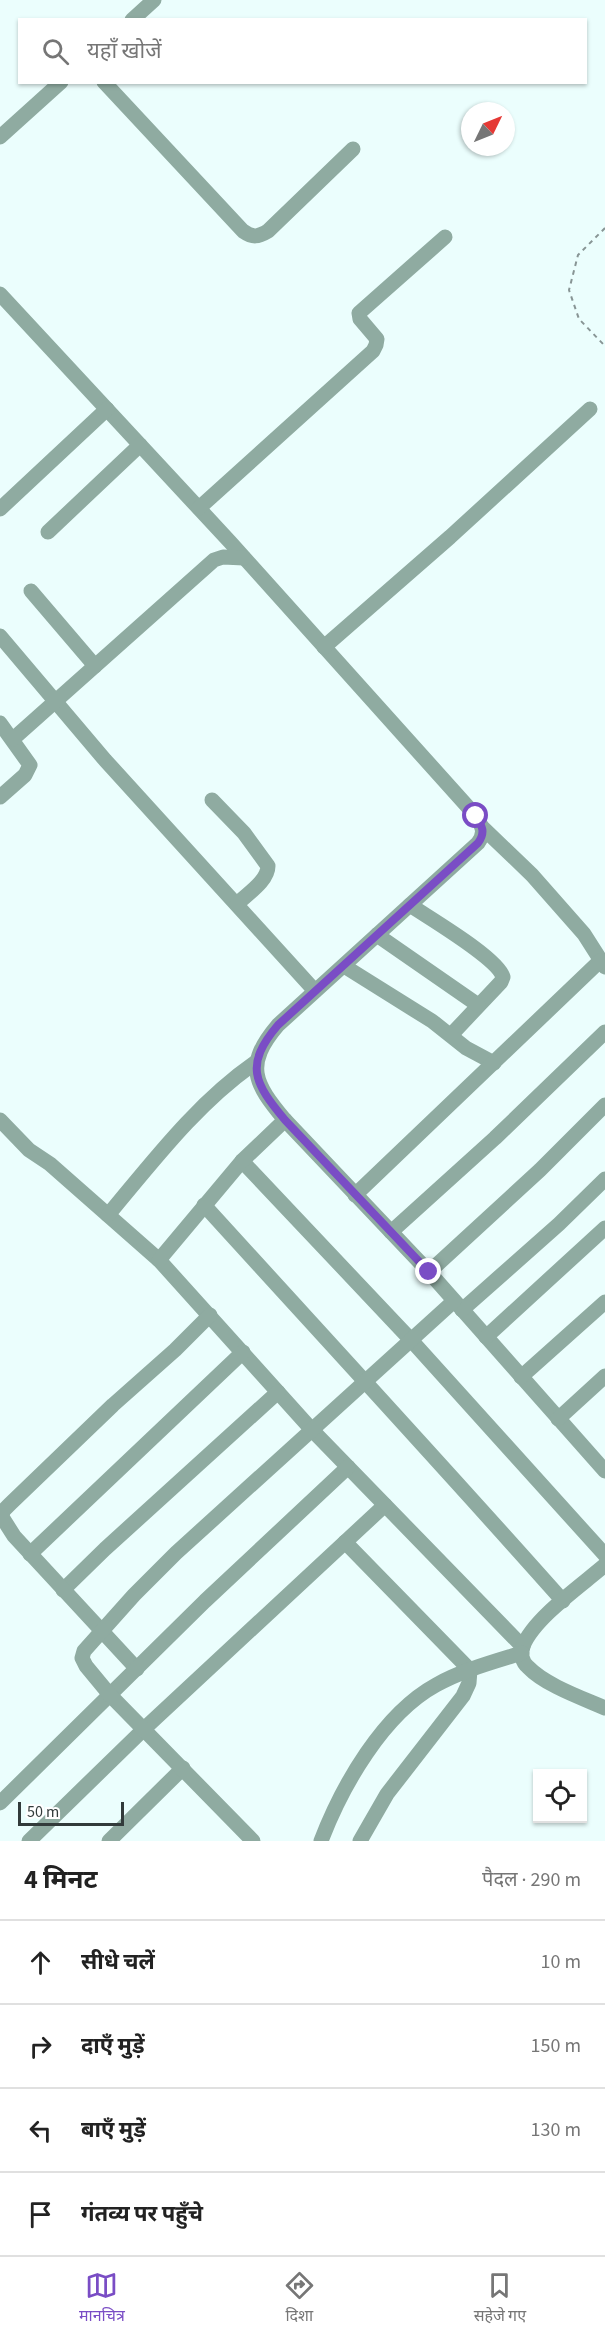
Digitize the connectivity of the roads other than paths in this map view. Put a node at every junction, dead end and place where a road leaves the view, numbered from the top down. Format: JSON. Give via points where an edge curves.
{"nodes":[{"id":1,"x":154,"y":0,"type":"edge"},
{"id":2,"x":134,"y":18,"type":"edge"},
{"id":3,"x":59,"y":84,"type":"edge"},
{"id":4,"x":106,"y":84,"type":"edge"},
{"id":5,"x":0,"y":137,"type":"edge"},
{"id":6,"x":353,"y":149,"type":"dead end"},
{"id":7,"x":445,"y":237,"type":"dead end"},
{"id":8,"x":0,"y":294,"type":"edge"},
{"id":9,"x":590,"y":408,"type":"dead end"},
{"id":10,"x":107,"y":409,"type":"junction"},
{"id":11,"x":140,"y":445,"type":"junction"},
{"id":12,"x":199,"y":508,"type":"junction"},
{"id":13,"x":0,"y":510,"type":"edge"},
{"id":14,"x":48,"y":532,"type":"dead end"},
{"id":15,"x":244,"y":558,"type":"junction"},
{"id":16,"x":31,"y":591,"type":"dead end"},
{"id":17,"x":0,"y":636,"type":"edge"},
{"id":18,"x":324,"y":647,"type":"junction"},
{"id":19,"x":95,"y":666,"type":"junction"},
{"id":20,"x":56,"y":701,"type":"junction"},
{"id":21,"x":0,"y":723,"type":"edge"},
{"id":22,"x":13,"y":739,"type":"junction"},
{"id":23,"x":0,"y":797,"type":"edge"},
{"id":24,"x":212,"y":800,"type":"dead end"},
{"id":25,"x":483,"y":828,"type":"junction"},
{"id":26,"x":237,"y":904,"type":"junction"},
{"id":27,"x":410,"y":905,"type":"junction"},
{"id":28,"x":377,"y":935,"type":"junction"},
{"id":29,"x":603,"y":963,"type":"edge"},
{"id":30,"x":344,"y":966,"type":"junction"},
{"id":31,"x":315,"y":991,"type":"junction"},
{"id":32,"x":478,"y":1005,"type":"junction"},
{"id":33,"x":605,"y":1032,"type":"edge"},
{"id":34,"x":451,"y":1035,"type":"junction"},
{"id":35,"x":256,"y":1062,"type":"junction"},
{"id":36,"x":494,"y":1064,"type":"junction"},
{"id":37,"x":605,"y":1105,"type":"edge"},
{"id":38,"x":0,"y":1120,"type":"edge"},
{"id":39,"x":285,"y":1120,"type":"junction"},
{"id":40,"x":242,"y":1161,"type":"junction"},
{"id":41,"x":605,"y":1179,"type":"edge"},
{"id":42,"x":355,"y":1194,"type":"junction"},
{"id":43,"x":204,"y":1205,"type":"junction"},
{"id":44,"x":108,"y":1215,"type":"junction"},
{"id":45,"x":605,"y":1228,"type":"edge"},
{"id":46,"x":391,"y":1232,"type":"junction"},
{"id":47,"x":159,"y":1260,"type":"junction"},
{"id":48,"x":429,"y":1272,"type":"junction"},
{"id":49,"x":605,"y":1302,"type":"edge"},
{"id":50,"x":458,"y":1305,"type":"junction"},
{"id":51,"x":210,"y":1315,"type":"junction"},
{"id":52,"x":486,"y":1337,"type":"junction"},
{"id":53,"x":411,"y":1340,"type":"junction"},
{"id":54,"x":243,"y":1352,"type":"junction"},
{"id":55,"x":605,"y":1376,"type":"edge"},
{"id":56,"x":521,"y":1377,"type":"junction"},
{"id":57,"x":364,"y":1383,"type":"junction"},
{"id":58,"x":278,"y":1392,"type":"junction"},
{"id":59,"x":558,"y":1419,"type":"junction"},
{"id":60,"x":312,"y":1430,"type":"junction"},
{"id":61,"x":348,"y":1467,"type":"junction"},
{"id":62,"x":605,"y":1471,"type":"edge"},
{"id":63,"x":385,"y":1506,"type":"junction"},
{"id":64,"x":345,"y":1542,"type":"junction"},
{"id":65,"x":30,"y":1554,"type":"junction"},
{"id":66,"x":605,"y":1555,"type":"edge"},
{"id":67,"x":605,"y":1565,"type":"edge"},
{"id":68,"x":63,"y":1590,"type":"junction"},
{"id":69,"x":563,"y":1601,"type":"junction"},
{"id":70,"x":101,"y":1631,"type":"junction"},
{"id":71,"x":522,"y":1650,"type":"junction"},
{"id":72,"x":137,"y":1669,"type":"junction"},
{"id":73,"x":470,"y":1670,"type":"junction"},
{"id":74,"x":110,"y":1695,"type":"junction"},
{"id":75,"x":605,"y":1708,"type":"edge"},
{"id":76,"x":145,"y":1728,"type":"junction"},
{"id":77,"x":183,"y":1768,"type":"junction"},
{"id":78,"x":0,"y":1803,"type":"edge"},
{"id":79,"x":29,"y":1841,"type":"edge"},
{"id":80,"x":109,"y":1841,"type":"edge"},
{"id":81,"x":253,"y":1841,"type":"edge"},
{"id":82,"x":321,"y":1841,"type":"edge"},
{"id":83,"x":360,"y":1841,"type":"edge"}],
"edges":[{"from":1,"to":2,"type":"street"},
{"from":3,"to":5,"type":"street"},
{"from":4,"to":6,"type":"street","via":[[251,237],[268,231]]},
{"from":7,"to":12,"type":"street","via":[[359,314],[376,339],[373,351]]},
{"from":8,"to":10,"type":"street"},
{"from":9,"to":18,"type":"street"},
{"from":10,"to":11,"type":"street"},
{"from":10,"to":13,"type":"street"},
{"from":11,"to":12,"type":"street"},
{"from":11,"to":14,"type":"street"},
{"from":12,"to":15,"type":"street"},
{"from":15,"to":18,"type":"street"},
{"from":15,"to":19,"type":"street","via":[[223,556],[214,560]]},
{"from":16,"to":19,"type":"street"},
{"from":17,"to":20,"type":"street"},
{"from":18,"to":25,"type":"street"},
{"from":19,"to":20,"type":"street"},
{"from":20,"to":22,"type":"street"},
{"from":20,"to":26,"type":"street"},
{"from":21,"to":22,"type":"street"},
{"from":22,"to":23,"type":"street","via":[[30,765]]},
{"from":24,"to":26,"type":"street","via":[[244,833],[268,866],[264,878]]},
{"from":25,"to":27,"type":"street","via":[[478,843]]},
{"from":25,"to":29,"type":"street","via":[[532,875],[584,934]]},
{"from":26,"to":31,"type":"street"},
{"from":27,"to":28,"type":"street"},
{"from":27,"to":32,"type":"street","via":[[487,957],[502,972],[501,982]]},
{"from":28,"to":30,"type":"street"},
{"from":28,"to":32,"type":"street"},
{"from":29,"to":36,"type":"street"},
{"from":30,"to":31,"type":"street"},
{"from":30,"to":34,"type":"street"},
{"from":31,"to":35,"type":"street","via":[[263,1043]]},
{"from":32,"to":34,"type":"street"},
{"from":33,"to":46,"type":"street"},
{"from":34,"to":36,"type":"street"},
{"from":35,"to":39,"type":"street","via":[[268,1100]]},
{"from":35,"to":44,"type":"street","via":[[224,1086],[183,1126]]},
{"from":36,"to":42,"type":"street"},
{"from":37,"to":48,"type":"street"},
{"from":38,"to":44,"type":"street","via":[[29,1150]]},
{"from":39,"to":40,"type":"street"},
{"from":39,"to":42,"type":"street"},
{"from":40,"to":43,"type":"street"},
{"from":40,"to":53,"type":"street"},
{"from":41,"to":50,"type":"street","via":[[559,1224]]},
{"from":42,"to":46,"type":"street"},
{"from":43,"to":47,"type":"street"},
{"from":43,"to":57,"type":"street"},
{"from":44,"to":47,"type":"street"},
{"from":45,"to":52,"type":"street"},
{"from":46,"to":48,"type":"street"},
{"from":47,"to":51,"type":"street"},
{"from":48,"to":50,"type":"street"},
{"from":49,"to":56,"type":"street"},
{"from":50,"to":52,"type":"street"},
{"from":50,"to":53,"type":"street"},
{"from":51,"to":54,"type":"street"},
{"from":51,"to":65,"type":"street","via":[[3,1511],[4,1524]]},
{"from":52,"to":56,"type":"street"},
{"from":53,"to":57,"type":"street"},
{"from":53,"to":66,"type":"street"},
{"from":54,"to":58,"type":"street"},
{"from":54,"to":65,"type":"street"},
{"from":55,"to":59,"type":"street"},
{"from":56,"to":59,"type":"street"},
{"from":57,"to":60,"type":"street"},
{"from":57,"to":69,"type":"street"},
{"from":58,"to":60,"type":"street"},
{"from":58,"to":68,"type":"street"},
{"from":59,"to":62,"type":"street"},
{"from":60,"to":61,"type":"street"},
{"from":60,"to":70,"type":"street","via":[[176,1553]]},
{"from":61,"to":63,"type":"street"},
{"from":61,"to":72,"type":"street"},
{"from":63,"to":64,"type":"street"},
{"from":63,"to":71,"type":"street"},
{"from":64,"to":73,"type":"street"},
{"from":64,"to":76,"type":"street"},
{"from":65,"to":68,"type":"street"},
{"from":67,"to":69,"type":"street"},
{"from":68,"to":70,"type":"street"},
{"from":69,"to":71,"type":"street","via":[[546,1616]]},
{"from":70,"to":72,"type":"street"},
{"from":70,"to":74,"type":"street","via":[[82,1658]]},
{"from":71,"to":73,"type":"street"},
{"from":71,"to":75,"type":"street","via":[[527,1667],[541,1678]]},
{"from":72,"to":74,"type":"street"},
{"from":73,"to":82,"type":"street","via":[[434,1686],[388,1725],[340,1796]]},
{"from":73,"to":83,"type":"street","via":[[464,1696],[387,1794]]},
{"from":74,"to":76,"type":"street"},
{"from":74,"to":78,"type":"street"},
{"from":76,"to":77,"type":"street"},
{"from":76,"to":79,"type":"street"},
{"from":77,"to":80,"type":"street"},
{"from":77,"to":81,"type":"street"}]}
